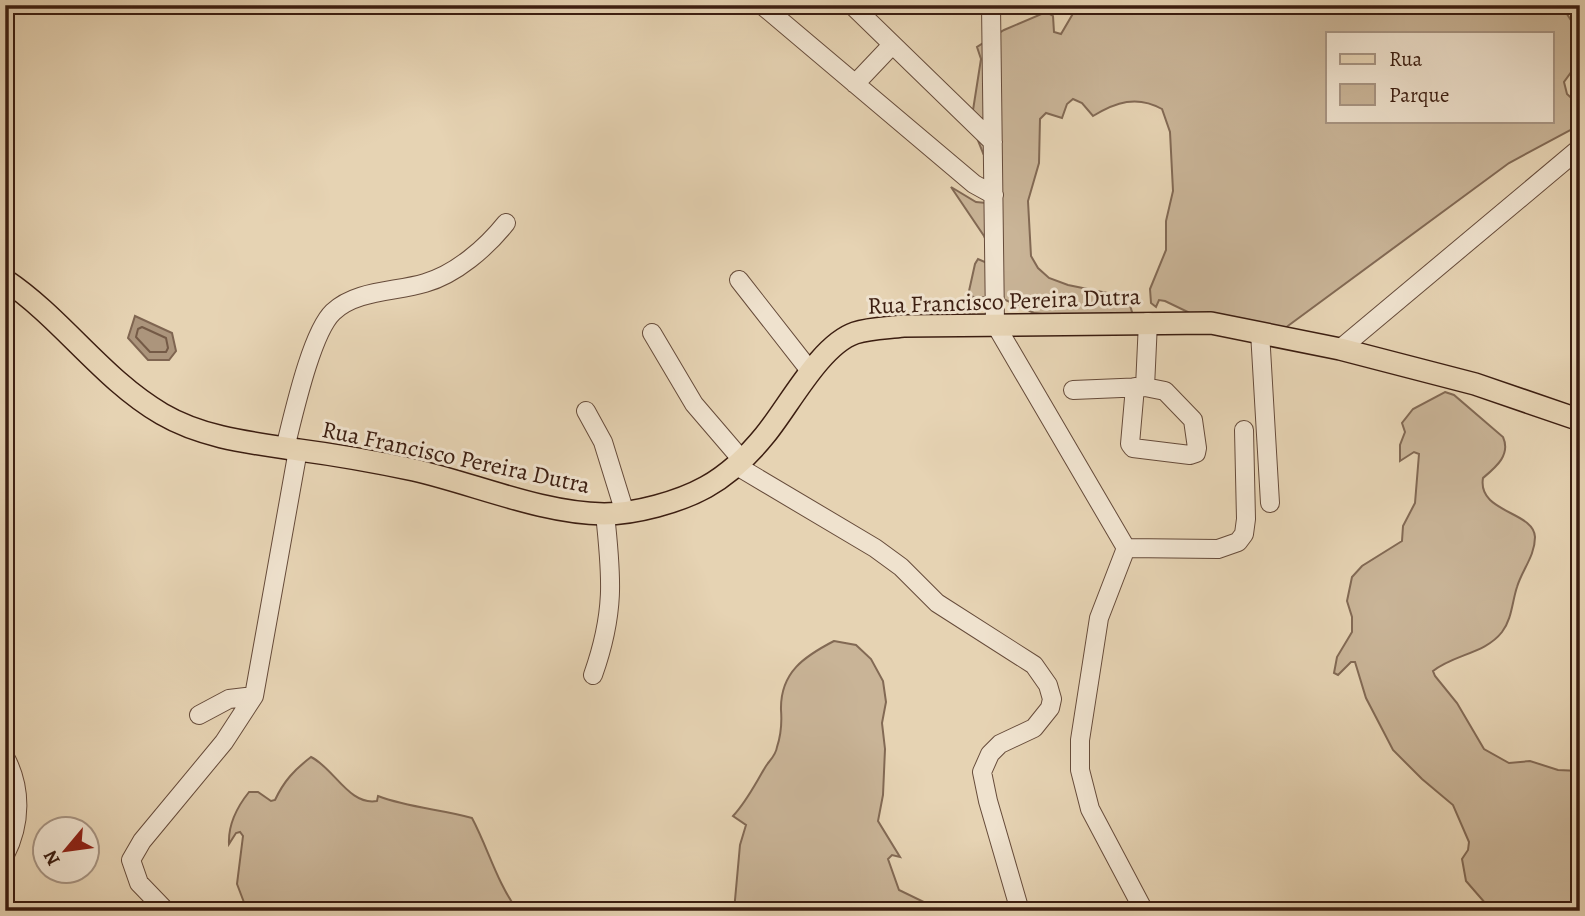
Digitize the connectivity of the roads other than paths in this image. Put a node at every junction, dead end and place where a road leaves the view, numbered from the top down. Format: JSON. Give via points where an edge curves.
{"nodes":[{"id":1,"x":762,"y":5,"type":"edge"},
{"id":2,"x":852,"y":5,"type":"edge"},
{"id":3,"x":991,"y":5,"type":"edge"},
{"id":4,"x":892,"y":45,"type":"junction"},
{"id":5,"x":855,"y":84,"type":"junction"},
{"id":6,"x":993,"y":142,"type":"junction"},
{"id":7,"x":1580,"y":148,"type":"edge"},
{"id":8,"x":993,"y":195,"type":"junction"},
{"id":9,"x":506,"y":223,"type":"dead end"},
{"id":10,"x":5,"y":280,"type":"edge"},
{"id":11,"x":739,"y":280,"type":"dead end"},
{"id":12,"x":1148,"y":322,"type":"junction"},
{"id":13,"x":995,"y":324,"type":"junction"},
{"id":14,"x":1260,"y":332,"type":"junction"},
{"id":15,"x":652,"y":333,"type":"dead end"},
{"id":16,"x":1340,"y":349,"type":"junction"},
{"id":17,"x":811,"y":372,"type":"junction"},
{"id":18,"x":1140,"y":387,"type":"junction"},
{"id":19,"x":1073,"y":390,"type":"dead end"},
{"id":20,"x":586,"y":411,"type":"dead end"},
{"id":21,"x":1580,"y":420,"type":"edge"},
{"id":22,"x":1244,"y":430,"type":"dead end"},
{"id":23,"x":291,"y":449,"type":"junction"},
{"id":24,"x":740,"y":463,"type":"junction"},
{"id":25,"x":1270,"y":503,"type":"dead end"},
{"id":26,"x":615,"y":513,"type":"junction"},
{"id":27,"x":1126,"y":548,"type":"junction"},
{"id":28,"x":593,"y":675,"type":"dead end"},
{"id":29,"x":254,"y":696,"type":"junction"},
{"id":30,"x":199,"y":715,"type":"dead end"},
{"id":31,"x":5,"y":757,"type":"edge"},
{"id":32,"x":5,"y":855,"type":"edge"},
{"id":33,"x":166,"y":911,"type":"edge"},
{"id":34,"x":1020,"y":911,"type":"edge"},
{"id":35,"x":1144,"y":911,"type":"edge"}],
"edges":[{"from":1,"to":5,"type":"street"},
{"from":2,"to":4,"type":"street"},
{"from":3,"to":6,"type":"street"},
{"from":4,"to":5,"type":"street"},
{"from":4,"to":6,"type":"street"},
{"from":5,"to":8,"type":"street"},
{"from":6,"to":8,"type":"street"},
{"from":7,"to":16,"type":"street"},
{"from":8,"to":13,"type":"street"},
{"from":9,"to":23,"type":"street","via":[[487,246],[427,283],[348,300],[331,314],[306,371]]},
{"from":10,"to":23,"type":"main road","name":"Rua Francisco Pereira Dutra","via":[[33,299],[118,382],[161,413],[198,430]]},
{"from":11,"to":17,"type":"street"},
{"from":12,"to":13,"type":"main road","name":"Rua Francisco Pereira Dutra"},
{"from":12,"to":14,"type":"main road","name":"Rua Francisco Pereira Dutra","via":[[1212,323]]},
{"from":12,"to":18,"type":"street"},
{"from":13,"to":17,"type":"main road","name":"Rua Francisco Pereira Dutra","via":[[903,326],[856,333],[832,348]]},
{"from":13,"to":27,"type":"street"},
{"from":14,"to":16,"type":"main road","name":"Rua Francisco Pereira Dutra"},
{"from":14,"to":25,"type":"street"},
{"from":15,"to":24,"type":"street","via":[[694,404]]},
{"from":16,"to":21,"type":"main road","name":"Rua Francisco Pereira Dutra","via":[[1475,384]]},
{"from":17,"to":24,"type":"main road","name":"Rua Francisco Pereira Dutra"},
{"from":18,"to":18,"type":"street","via":[[1165,391],[1193,420],[1196,453],[1133,448]]},
{"from":18,"to":19,"type":"street"},
{"from":20,"to":26,"type":"street","via":[[603,442]]},
{"from":22,"to":27,"type":"street","via":[[1245,519],[1238,542],[1217,549]]},
{"from":23,"to":26,"type":"main road","name":"Rua Francisco Pereira Dutra","via":[[417,471],[577,512]]},
{"from":23,"to":29,"type":"street"},
{"from":24,"to":26,"type":"main road","name":"Rua Francisco Pereira Dutra","via":[[704,488],[655,506]]},
{"from":24,"to":34,"type":"street","via":[[875,548],[937,603],[1034,665],[1048,685],[1052,699],[1045,715],[1034,728],[1000,744],[982,772]]},
{"from":26,"to":28,"type":"street","via":[[610,614]]},
{"from":27,"to":35,"type":"street","via":[[1100,618],[1080,740],[1080,770],[1090,809]]},
{"from":29,"to":30,"type":"street","via":[[229,699]]},
{"from":29,"to":33,"type":"street","via":[[224,742],[131,860],[139,883]]},
{"from":31,"to":32,"type":"street","via":[[19,804]]}]}
